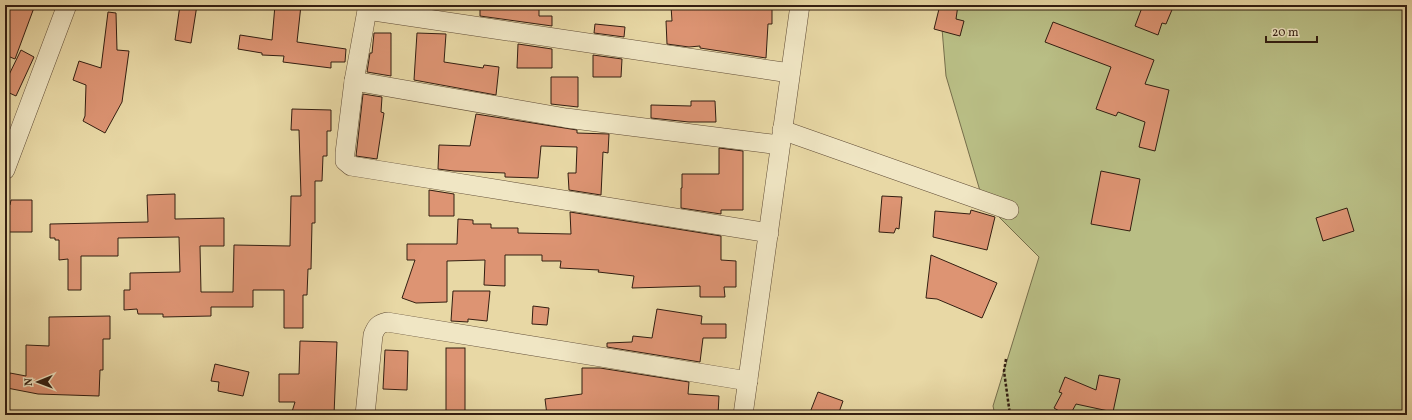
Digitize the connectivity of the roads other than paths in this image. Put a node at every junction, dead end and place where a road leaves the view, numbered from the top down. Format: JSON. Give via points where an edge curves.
{"nodes":[{"id":1,"x":67,"y":5,"type":"edge"},
{"id":2,"x":800,"y":5,"type":"edge"},
{"id":3,"x":368,"y":8,"type":"edge"},
{"id":4,"x":790,"y":74,"type":"junction"},
{"id":5,"x":354,"y":81,"type":"junction"},
{"id":6,"x":781,"y":138,"type":"junction"},
{"id":7,"x":5,"y":170,"type":"edge"},
{"id":8,"x":1010,"y":210,"type":"dead end"},
{"id":9,"x":769,"y":233,"type":"junction"},
{"id":10,"x":748,"y":381,"type":"junction"},
{"id":11,"x":365,"y":415,"type":"edge"},
{"id":12,"x":743,"y":415,"type":"edge"}],
"edges":[{"from":1,"to":7,"type":"street"},
{"from":2,"to":4,"type":"street"},
{"from":3,"to":4,"type":"street"},
{"from":3,"to":5,"type":"street"},
{"from":4,"to":6,"type":"street"},
{"from":5,"to":6,"type":"street","via":[[566,118]]},
{"from":5,"to":9,"type":"street","via":[[345,153],[345,161],[350,166]]},
{"from":6,"to":8,"type":"street"},
{"from":6,"to":9,"type":"street"},
{"from":9,"to":10,"type":"street"},
{"from":10,"to":11,"type":"street","via":[[387,322],[375,327],[373,335]]},
{"from":10,"to":12,"type":"street"}]}
